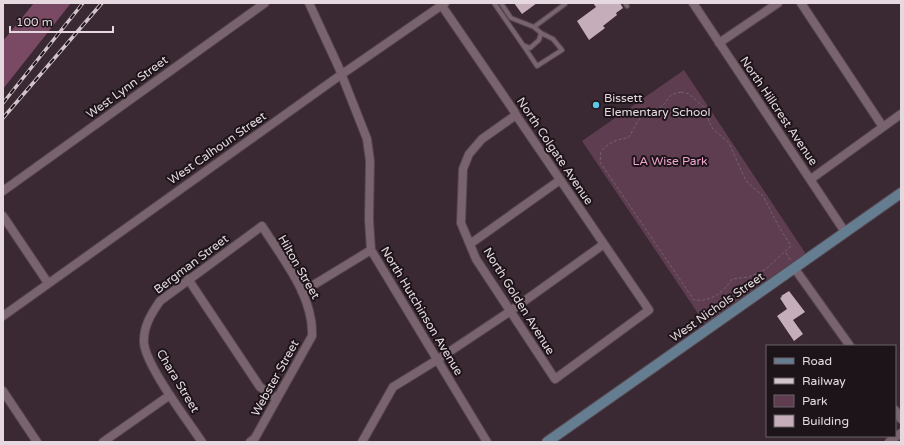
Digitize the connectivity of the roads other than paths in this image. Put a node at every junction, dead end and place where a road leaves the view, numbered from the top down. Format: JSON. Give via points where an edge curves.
{"nodes":[{"id":1,"x":265,"y":3,"type":"edge"},
{"id":2,"x":309,"y":3,"type":"edge"},
{"id":3,"x":494,"y":3,"type":"edge"},
{"id":4,"x":501,"y":3,"type":"edge"},
{"id":5,"x":693,"y":3,"type":"edge"},
{"id":6,"x":778,"y":3,"type":"edge"},
{"id":7,"x":801,"y":3,"type":"edge"},
{"id":8,"x":444,"y":4,"type":"edge"},
{"id":9,"x":565,"y":4,"type":"dead end"},
{"id":10,"x":534,"y":27,"type":"junction"},
{"id":11,"x":541,"y":33,"type":"junction"},
{"id":12,"x":719,"y":43,"type":"junction"},
{"id":13,"x":523,"y":45,"type":"junction"},
{"id":14,"x":342,"y":75,"type":"junction"},
{"id":15,"x":901,"y":114,"type":"edge"},
{"id":16,"x":516,"y":115,"type":"junction"},
{"id":17,"x":883,"y":127,"type":"junction"},
{"id":18,"x":810,"y":179,"type":"junction"},
{"id":19,"x":560,"y":180,"type":"junction"},
{"id":20,"x":3,"y":191,"type":"edge"},
{"id":21,"x":901,"y":193,"type":"edge"},
{"id":22,"x":3,"y":216,"type":"edge"},
{"id":23,"x":262,"y":226,"type":"joint"},
{"id":24,"x":845,"y":232,"type":"junction"},
{"id":25,"x":470,"y":244,"type":"junction"},
{"id":26,"x":604,"y":244,"type":"junction"},
{"id":27,"x":371,"y":250,"type":"junction"},
{"id":28,"x":793,"y":266,"type":"junction"},
{"id":29,"x":188,"y":280,"type":"junction"},
{"id":30,"x":48,"y":283,"type":"junction"},
{"id":31,"x":302,"y":292,"type":"junction"},
{"id":32,"x":510,"y":312,"type":"junction"},
{"id":33,"x":3,"y":316,"type":"edge"},
{"id":34,"x":313,"y":321,"type":"joint"},
{"id":35,"x":146,"y":328,"type":"joint"},
{"id":36,"x":849,"y":345,"type":"edge"},
{"id":37,"x":437,"y":360,"type":"junction"},
{"id":38,"x":555,"y":379,"type":"joint"},
{"id":39,"x":3,"y":391,"type":"edge"},
{"id":40,"x":170,"y":395,"type":"junction"},
{"id":41,"x":277,"y":399,"type":"junction"},
{"id":42,"x":37,"y":442,"type":"edge"},
{"id":43,"x":103,"y":442,"type":"edge"},
{"id":44,"x":202,"y":442,"type":"edge"},
{"id":45,"x":250,"y":442,"type":"edge"},
{"id":46,"x":362,"y":442,"type":"edge"},
{"id":47,"x":486,"y":442,"type":"edge"},
{"id":48,"x":547,"y":442,"type":"edge"}],
"edges":[{"from":1,"to":20,"type":"street","name":"West Lynn Street"},
{"from":2,"to":14,"type":"street","name":"North Hutchinson Avenue"},
{"from":3,"to":13,"type":"lane"},
{"from":4,"to":10,"type":"lane","via":[[511,18]]},
{"from":5,"to":12,"type":"street","name":"North Hillcrest Avenue"},
{"from":6,"to":12,"type":"street"},
{"from":7,"to":17,"type":"street"},
{"from":8,"to":14,"type":"street","name":"West Calhoun Street"},
{"from":8,"to":16,"type":"street","name":"North Colgate Avenue"},
{"from":9,"to":10,"type":"lane"},
{"from":10,"to":11,"type":"lane"},
{"from":11,"to":13,"type":"lane","via":[[539,40],[530,48]]},
{"from":11,"to":13,"type":"lane","via":[[553,39],[562,50],[537,66]]},
{"from":12,"to":18,"type":"street","name":"North Hillcrest Avenue"},
{"from":14,"to":27,"type":"street","name":"North Hutchinson Avenue","via":[[368,146]]},
{"from":14,"to":30,"type":"street","name":"West Calhoun Street"},
{"from":15,"to":17,"type":"street"},
{"from":16,"to":19,"type":"street","name":"North Colgate Avenue"},
{"from":16,"to":25,"type":"street","name":"North Golden Avenue","via":[[482,139],[469,154],[463,169],[461,223]]},
{"from":17,"to":18,"type":"street"},
{"from":18,"to":24,"type":"street","name":"North Hillcrest Avenue"},
{"from":19,"to":25,"type":"street"},
{"from":19,"to":26,"type":"street","name":"North Colgate Avenue"},
{"from":21,"to":24,"type":"street","name":"West Nichols Street"},
{"from":22,"to":30,"type":"street"},
{"from":23,"to":29,"type":"street","name":"Bergman Street"},
{"from":23,"to":31,"type":"street","name":"Hilton Street"},
{"from":24,"to":28,"type":"street","name":"West Nichols Street"},
{"from":25,"to":32,"type":"street","name":"North Golden Avenue","via":[[476,259]]},
{"from":26,"to":32,"type":"street"},
{"from":26,"to":38,"type":"street","name":"North Colgate Avenue","via":[[649,310]]},
{"from":27,"to":31,"type":"street"},
{"from":27,"to":37,"type":"street","name":"North Hutchinson Avenue"},
{"from":28,"to":36,"type":"street"},
{"from":28,"to":48,"type":"street","name":"West Nichols Street"},
{"from":29,"to":35,"type":"street","name":"Bergman Street","via":[[160,301],[150,315]]},
{"from":29,"to":41,"type":"street","via":[[260,387]]},
{"from":30,"to":33,"type":"street","name":"West Calhoun Street"},
{"from":31,"to":34,"type":"street","name":"Hilton Street"},
{"from":32,"to":37,"type":"street"},
{"from":32,"to":38,"type":"street","name":"North Golden Avenue"},
{"from":34,"to":41,"type":"street","name":"Webster Street","via":[[312,336]]},
{"from":35,"to":40,"type":"street","name":"Chara Street","via":[[144,344],[150,361]]},
{"from":37,"to":46,"type":"street","via":[[393,387]]},
{"from":37,"to":47,"type":"street","name":"North Hutchinson Avenue"},
{"from":39,"to":42,"type":"street"},
{"from":40,"to":43,"type":"street"},
{"from":40,"to":44,"type":"street","name":"Chara Street"},
{"from":41,"to":45,"type":"street","name":"Webster Street","via":[[255,438]]}]}
